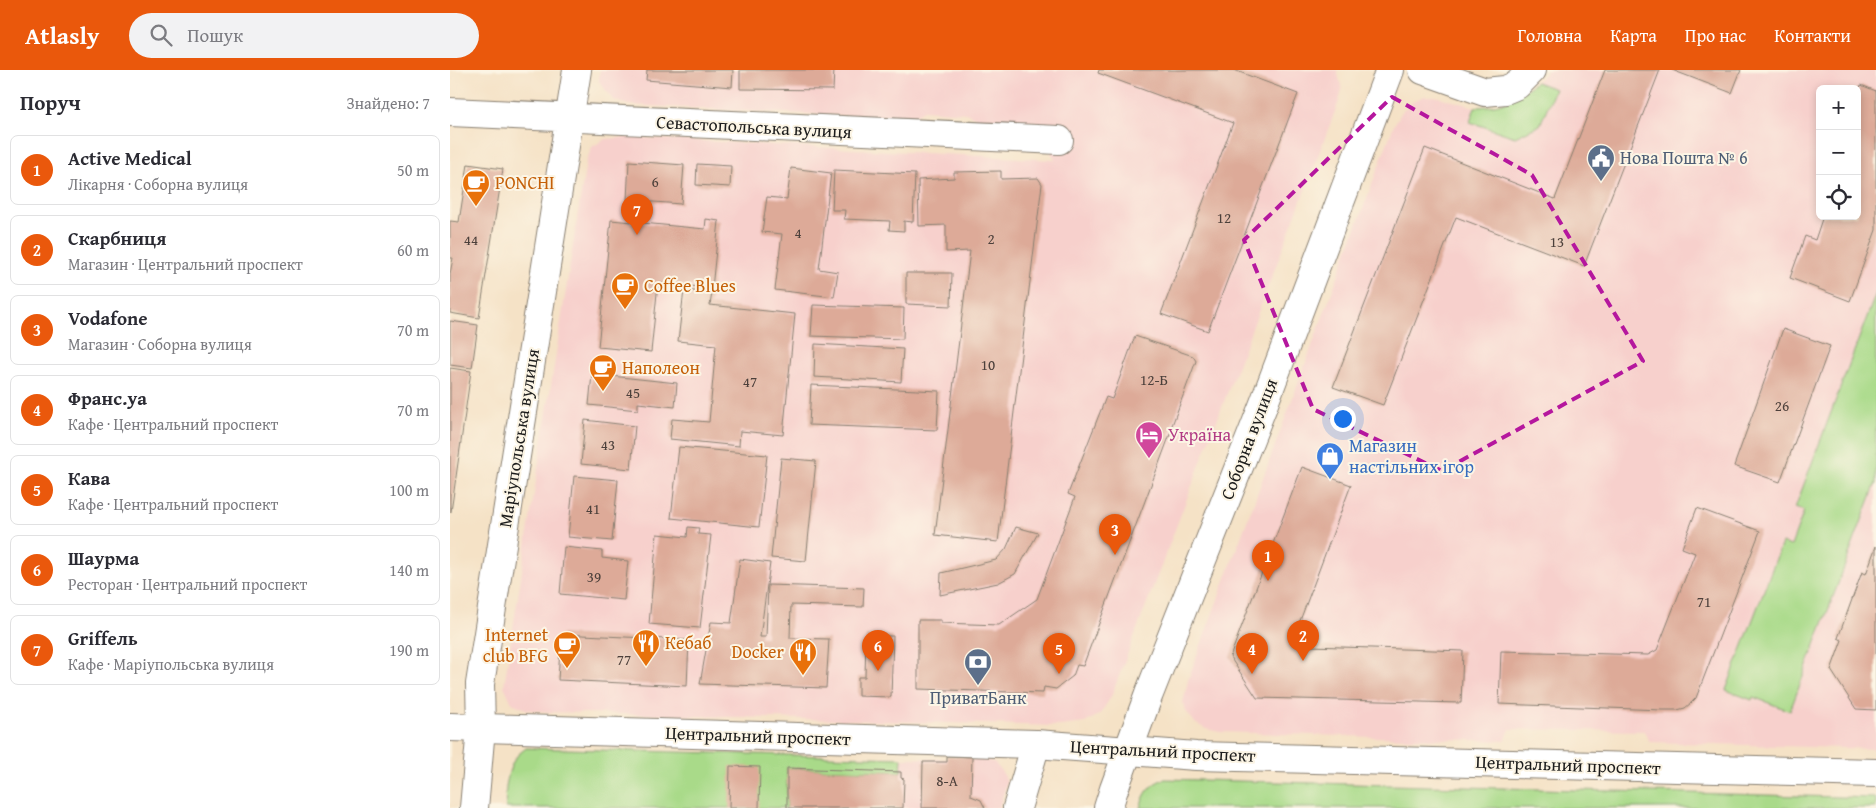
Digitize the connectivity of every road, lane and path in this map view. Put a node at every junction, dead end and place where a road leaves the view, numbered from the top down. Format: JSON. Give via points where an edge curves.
{"nodes":[{"id":1,"x":578,"y":70,"type":"edge"},
{"id":2,"x":1390,"y":70,"type":"edge"},
{"id":3,"x":1423,"y":70,"type":"edge"},
{"id":4,"x":1532,"y":70,"type":"edge"},
{"id":5,"x":450,"y":112,"type":"edge"},
{"id":6,"x":570,"y":117,"type":"junction"},
{"id":7,"x":1059,"y":140,"type":"dead end"},
{"id":8,"x":450,"y":727,"type":"edge"},
{"id":9,"x":481,"y":728,"type":"junction"},
{"id":10,"x":1036,"y":744,"type":"junction"},
{"id":11,"x":1128,"y":750,"type":"junction"},
{"id":12,"x":1876,"y":773,"type":"edge"},
{"id":13,"x":474,"y":808,"type":"edge"},
{"id":14,"x":1017,"y":808,"type":"edge"},
{"id":15,"x":1108,"y":808,"type":"edge"}],
"edges":[{"from":1,"to":6,"type":"street","name":"Маріупольська вулиця"},
{"from":2,"to":11,"type":"street","name":"Соборна вулиця"},
{"from":3,"to":4,"type":"street","via":[[1485,92],[1517,85]]},
{"from":5,"to":6,"type":"street","name":"Севастопольська вулиця"},
{"from":6,"to":7,"type":"street","name":"Севастопольська вулиця"},
{"from":6,"to":9,"type":"street","name":"Маріупольська вулиця","via":[[480,684]]},
{"from":8,"to":9,"type":"street","name":"Центральний проспект"},
{"from":9,"to":10,"type":"street","name":"Центральний проспект"},
{"from":9,"to":13,"type":"street","name":"Маріупольська вулиця"},
{"from":10,"to":11,"type":"street","name":"Центральний проспект"},
{"from":10,"to":14,"type":"street"},
{"from":11,"to":12,"type":"street","name":"Центральний проспект","via":[[1196,756]]},
{"from":11,"to":15,"type":"street","name":"Соборна вулиця"}]}
